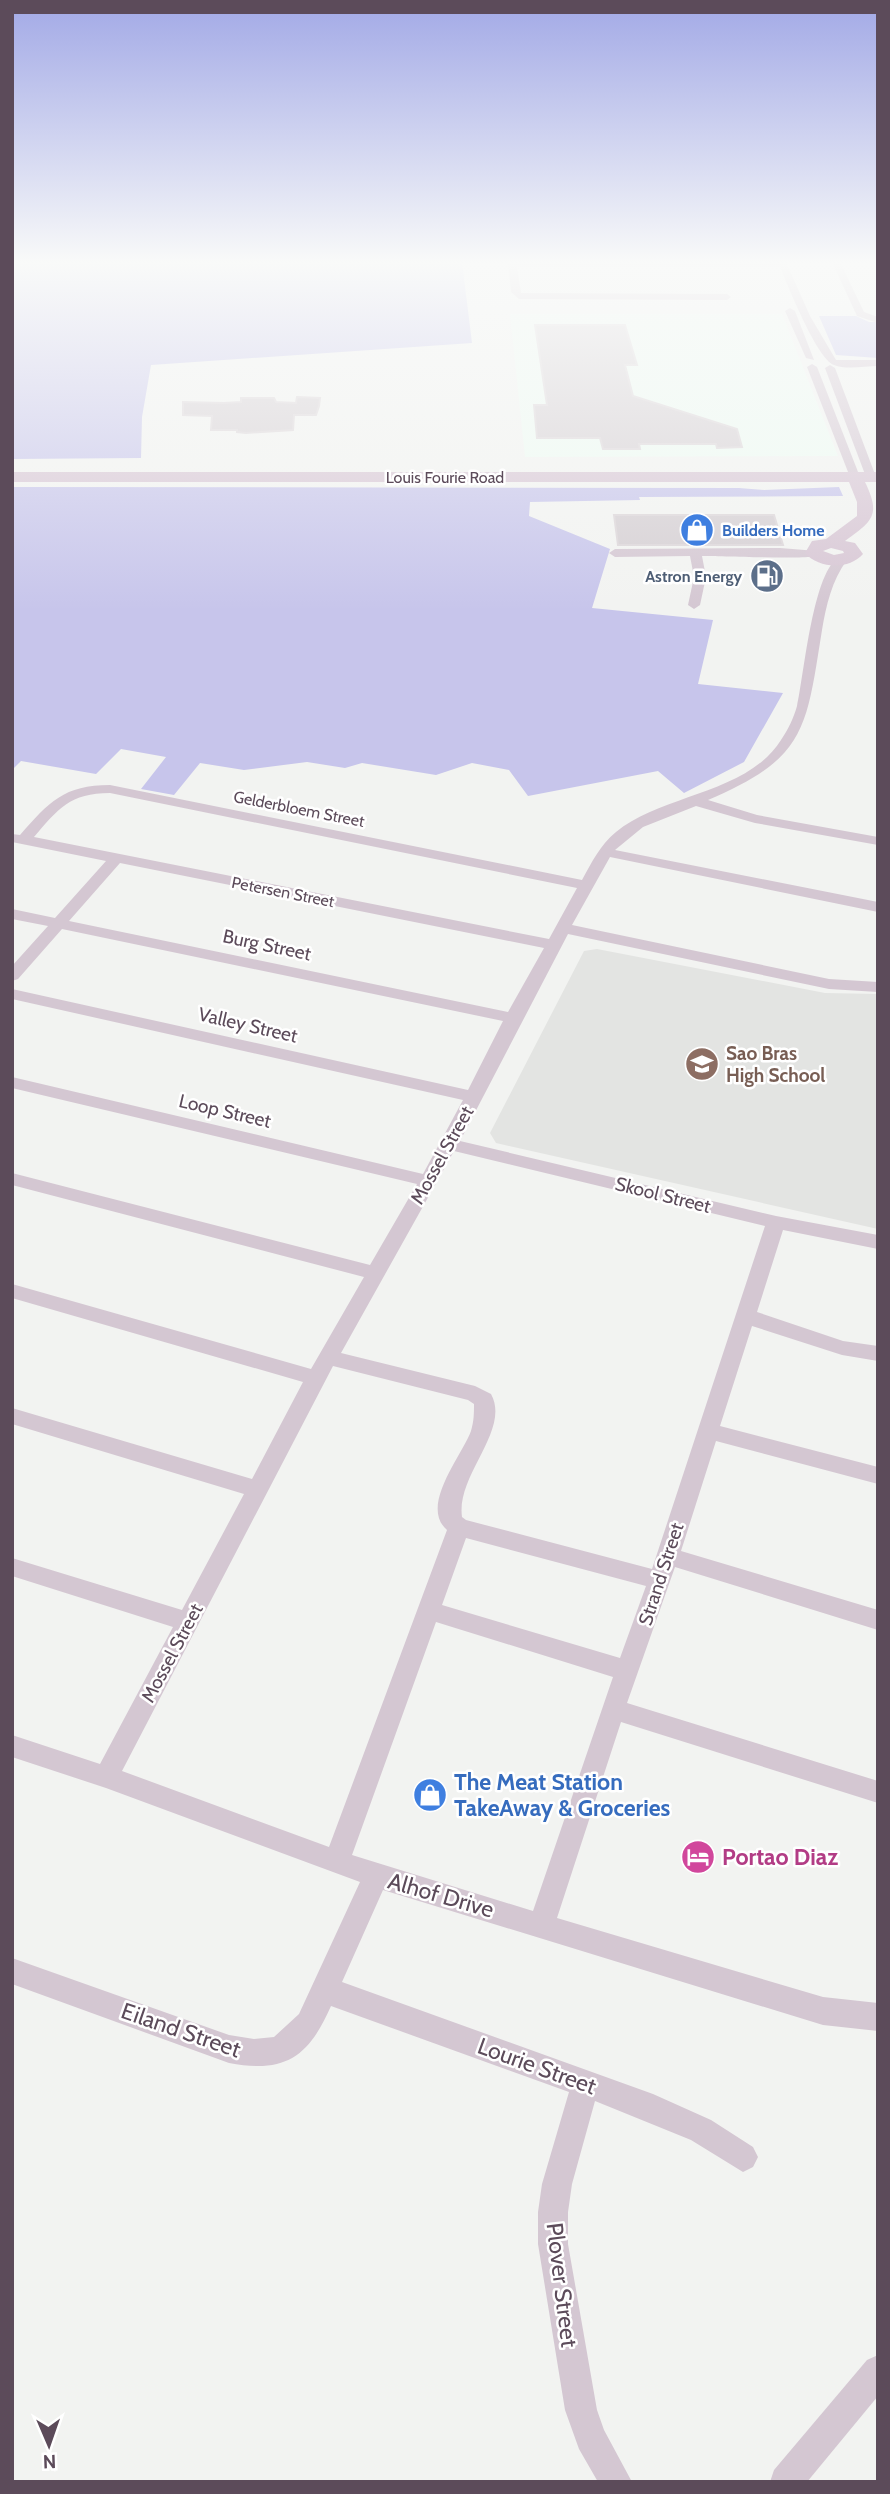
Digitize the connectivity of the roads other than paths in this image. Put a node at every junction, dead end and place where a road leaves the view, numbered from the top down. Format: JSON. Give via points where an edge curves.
{"nodes":[{"id":1,"x":819,"y":378,"type":"edge"},
{"id":2,"x":837,"y":378,"type":"edge"},
{"id":3,"x":12,"y":477,"type":"edge"},
{"id":4,"x":12,"y":483,"type":"edge"},
{"id":5,"x":870,"y":483,"type":"edge"},
{"id":6,"x":878,"y":513,"type":"edge"},
{"id":7,"x":821,"y":551,"type":"junction"},
{"id":8,"x":695,"y":552,"type":"junction"},
{"id":9,"x":855,"y":552,"type":"junction"},
{"id":10,"x":615,"y":553,"type":"dead end"},
{"id":11,"x":821,"y":601,"type":"junction"},
{"id":12,"x":694,"y":605,"type":"dead end"},
{"id":13,"x":695,"y":801,"type":"junction"},
{"id":14,"x":18,"y":838,"type":"edge"},
{"id":15,"x":878,"y":841,"type":"edge"},
{"id":16,"x":605,"y":852,"type":"junction"},
{"id":17,"x":116,"y":859,"type":"junction"},
{"id":18,"x":586,"y":885,"type":"junction"},
{"id":19,"x":878,"y":907,"type":"edge"},
{"id":20,"x":12,"y":914,"type":"edge"},
{"id":21,"x":60,"y":924,"type":"junction"},
{"id":22,"x":563,"y":928,"type":"junction"},
{"id":23,"x":553,"y":945,"type":"junction"},
{"id":24,"x":12,"y":976,"type":"edge"},
{"id":25,"x":878,"y":987,"type":"edge"},
{"id":26,"x":12,"y":994,"type":"edge"},
{"id":27,"x":513,"y":1018,"type":"junction"},
{"id":28,"x":12,"y":1082,"type":"edge"},
{"id":29,"x":474,"y":1097,"type":"junction"},
{"id":30,"x":449,"y":1144,"type":"junction"},
{"id":31,"x":12,"y":1180,"type":"edge"},
{"id":32,"x":428,"y":1181,"type":"junction"},
{"id":33,"x":776,"y":1222,"type":"junction"},
{"id":34,"x":878,"y":1242,"type":"edge"},
{"id":35,"x":375,"y":1273,"type":"junction"},
{"id":36,"x":12,"y":1291,"type":"edge"},
{"id":37,"x":746,"y":1316,"type":"junction"},
{"id":38,"x":878,"y":1354,"type":"edge"},
{"id":39,"x":328,"y":1357,"type":"junction"},
{"id":40,"x":316,"y":1378,"type":"junction"},
{"id":41,"x":12,"y":1416,"type":"edge"},
{"id":42,"x":707,"y":1431,"type":"junction"},
{"id":43,"x":878,"y":1476,"type":"edge"},
{"id":44,"x":258,"y":1490,"type":"junction"},
{"id":45,"x":459,"y":1527,"type":"junction"},
{"id":46,"x":668,"y":1556,"type":"junction"},
{"id":47,"x":12,"y":1567,"type":"edge"},
{"id":48,"x":660,"y":1580,"type":"junction"},
{"id":49,"x":428,"y":1610,"type":"junction"},
{"id":50,"x":878,"y":1620,"type":"edge"},
{"id":51,"x":188,"y":1622,"type":"junction"},
{"id":52,"x":627,"y":1671,"type":"junction"},
{"id":53,"x":613,"y":1709,"type":"junction"},
{"id":54,"x":12,"y":1746,"type":"edge"},
{"id":55,"x":106,"y":1777,"type":"junction"},
{"id":56,"x":878,"y":1792,"type":"edge"},
{"id":57,"x":336,"y":1862,"type":"junction"},
{"id":58,"x":376,"y":1876,"type":"junction"},
{"id":59,"x":541,"y":1925,"type":"junction"},
{"id":60,"x":12,"y":1971,"type":"edge"},
{"id":61,"x":325,"y":1990,"type":"junction"},
{"id":62,"x":878,"y":2017,"type":"edge"},
{"id":63,"x":586,"y":2082,"type":"junction"},
{"id":64,"x":743,"y":2157,"type":"dead end"},
{"id":65,"x":878,"y":2371,"type":"edge"},
{"id":66,"x":616,"y":2482,"type":"edge"},
{"id":67,"x":786,"y":2482,"type":"edge"}],
"edges":[{"from":1,"to":5,"type":"street"},
{"from":2,"to":5,"type":"street"},
{"from":3,"to":5,"type":"main road","name":"Louis Fourie Road"},
{"from":4,"to":5,"type":"main road","name":"Louis Fourie Road"},
{"from":5,"to":7,"type":"main road","via":[[864,518]]},
{"from":6,"to":9,"type":"main road","via":[[851,537]]},
{"from":7,"to":8,"type":"street"},
{"from":7,"to":9,"type":"main road"},
{"from":7,"to":11,"type":"street"},
{"from":8,"to":10,"type":"street"},
{"from":8,"to":12,"type":"street","via":[[701,577]]},
{"from":9,"to":11,"type":"street","via":[[832,569]]},
{"from":11,"to":13,"type":"street","name":"Mossel Street","via":[[803,707],[786,743],[742,778]]},
{"from":13,"to":15,"type":"street","via":[[755,819]]},
{"from":13,"to":16,"type":"street","name":"Mossel Street","via":[[625,830]]},
{"from":14,"to":17,"type":"street","name":"Petersen Street"},
{"from":14,"to":18,"type":"street","name":"Gelderbloem Street","via":[[60,799],[81,790],[110,789]]},
{"from":16,"to":18,"type":"street","name":"Mossel Street"},
{"from":16,"to":19,"type":"street"},
{"from":17,"to":21,"type":"street"},
{"from":17,"to":23,"type":"street","name":"Petersen Street"},
{"from":18,"to":22,"type":"street","name":"Mossel Street"},
{"from":20,"to":21,"type":"street","name":"Burg Street"},
{"from":21,"to":24,"type":"street"},
{"from":21,"to":27,"type":"street","name":"Burg Street"},
{"from":22,"to":23,"type":"street","name":"Mossel Street"},
{"from":22,"to":25,"type":"street","via":[[829,984]]},
{"from":23,"to":27,"type":"street","name":"Mossel Street"},
{"from":26,"to":29,"type":"street","name":"Valley Street"},
{"from":27,"to":29,"type":"street","name":"Mossel Street"},
{"from":28,"to":32,"type":"street","name":"Loop Street"},
{"from":29,"to":30,"type":"street","name":"Mossel Street"},
{"from":30,"to":32,"type":"street","name":"Mossel Street"},
{"from":30,"to":33,"type":"street","name":"Skool Street"},
{"from":31,"to":35,"type":"street"},
{"from":32,"to":35,"type":"street","name":"Mossel Street"},
{"from":33,"to":34,"type":"street","name":"Skool Street"},
{"from":33,"to":37,"type":"street","name":"Strand Street"},
{"from":35,"to":39,"type":"street","name":"Mossel Street"},
{"from":36,"to":40,"type":"street"},
{"from":37,"to":38,"type":"street","via":[[831,1345]]},
{"from":37,"to":42,"type":"street","name":"Strand Street"},
{"from":39,"to":40,"type":"street","name":"Mossel Street"},
{"from":39,"to":45,"type":"street","via":[[462,1390],[484,1400],[486,1419],[449,1497],[451,1521]]},
{"from":40,"to":44,"type":"street","name":"Mossel Street"},
{"from":41,"to":44,"type":"street"},
{"from":42,"to":43,"type":"street"},
{"from":42,"to":46,"type":"street","name":"Strand Street"},
{"from":44,"to":51,"type":"street","name":"Mossel Street"},
{"from":45,"to":48,"type":"street"},
{"from":45,"to":49,"type":"street"},
{"from":46,"to":48,"type":"street","name":"Strand Street"},
{"from":46,"to":50,"type":"street"},
{"from":47,"to":51,"type":"street"},
{"from":48,"to":52,"type":"street","name":"Strand Street"},
{"from":49,"to":52,"type":"street"},
{"from":49,"to":57,"type":"street"},
{"from":51,"to":55,"type":"street","name":"Mossel Street"},
{"from":52,"to":53,"type":"street","name":"Strand Street"},
{"from":53,"to":56,"type":"street"},
{"from":53,"to":59,"type":"street","name":"Strand Street"},
{"from":54,"to":55,"type":"street","name":"Alhof Drive"},
{"from":55,"to":57,"type":"street","name":"Alhof Drive"},
{"from":57,"to":58,"type":"street","name":"Alhof Drive"},
{"from":58,"to":59,"type":"street","name":"Alhof Drive"},
{"from":58,"to":61,"type":"street","name":"Eiland Street"},
{"from":59,"to":62,"type":"street","name":"Alhof Drive","via":[[823,2011]]},
{"from":60,"to":61,"type":"street","name":"Eiland Street","via":[[229,2049],[256,2054],[279,2051],[298,2037]]},
{"from":61,"to":63,"type":"street","name":"Lourie Street"},
{"from":63,"to":64,"type":"street","name":"Lourie Street","via":[[701,2130]]},
{"from":63,"to":66,"type":"street","name":"Plover Street","via":[[557,2184],[553,2244],[581,2410],[590,2438]]},
{"from":65,"to":67,"type":"street"}]}
